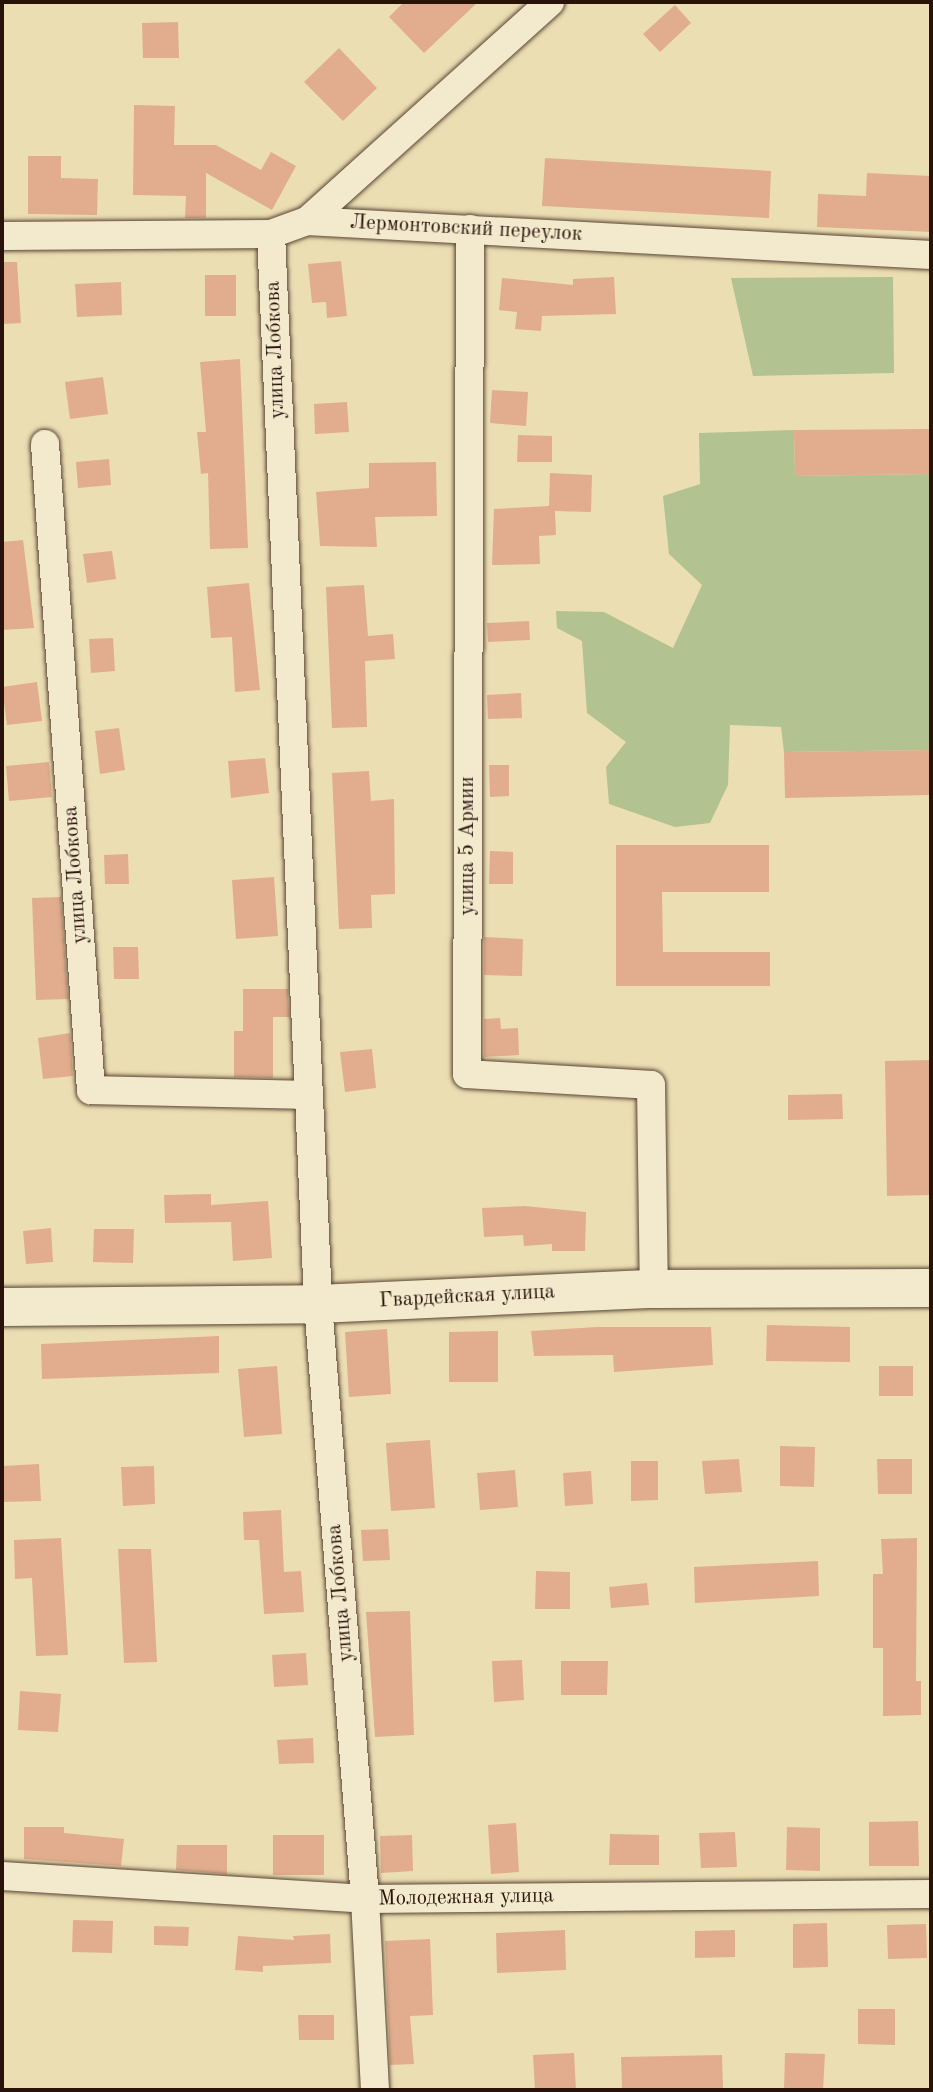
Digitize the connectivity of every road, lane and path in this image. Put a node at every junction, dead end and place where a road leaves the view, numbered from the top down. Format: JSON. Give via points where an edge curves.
{"nodes":[{"id":1,"x":550,"y":2,"type":"edge"},
{"id":2,"x":307,"y":221,"type":"junction"},
{"id":3,"x":470,"y":229,"type":"junction"},
{"id":4,"x":271,"y":234,"type":"junction"},
{"id":5,"x":2,"y":236,"type":"edge"},
{"id":6,"x":931,"y":255,"type":"edge"},
{"id":7,"x":45,"y":444,"type":"dead end"},
{"id":8,"x":308,"y":1095,"type":"junction"},
{"id":9,"x":931,"y":1288,"type":"edge"},
{"id":10,"x":654,"y":1289,"type":"junction"},
{"id":11,"x":318,"y":1304,"type":"junction"},
{"id":12,"x":2,"y":1307,"type":"edge"},
{"id":13,"x":2,"y":1876,"type":"edge"},
{"id":14,"x":931,"y":1894,"type":"edge"},
{"id":15,"x":365,"y":1899,"type":"junction"},
{"id":16,"x":375,"y":2090,"type":"edge"}],
"edges":[{"from":1,"to":2,"type":"street"},
{"from":2,"to":3,"type":"street","name":"Лермонтовский переулок"},
{"from":2,"to":4,"type":"street","name":"Лермонтовский переулок"},
{"from":3,"to":6,"type":"street","name":"Лермонтовский переулок"},
{"from":3,"to":10,"type":"street","name":"улица 5 Армии","via":[[467,1074],[651,1085]]},
{"from":4,"to":5,"type":"street","name":"Лермонтовский переулок"},
{"from":4,"to":8,"type":"street","name":"улица Лобкова"},
{"from":7,"to":8,"type":"street","name":"улица Лобкова","via":[[91,1090]]},
{"from":8,"to":11,"type":"street","name":"улица Лобкова"},
{"from":9,"to":10,"type":"main road","name":"Гвардейская улица"},
{"from":10,"to":11,"type":"main road","name":"Гвардейская улица"},
{"from":11,"to":12,"type":"main road","name":"Гвардейская улица"},
{"from":11,"to":15,"type":"street","name":"улица Лобкова"},
{"from":13,"to":15,"type":"street","name":"Молодежная улица"},
{"from":14,"to":15,"type":"street","name":"Молодежная улица"},
{"from":15,"to":16,"type":"street","name":"улица Лобкова"}]}
